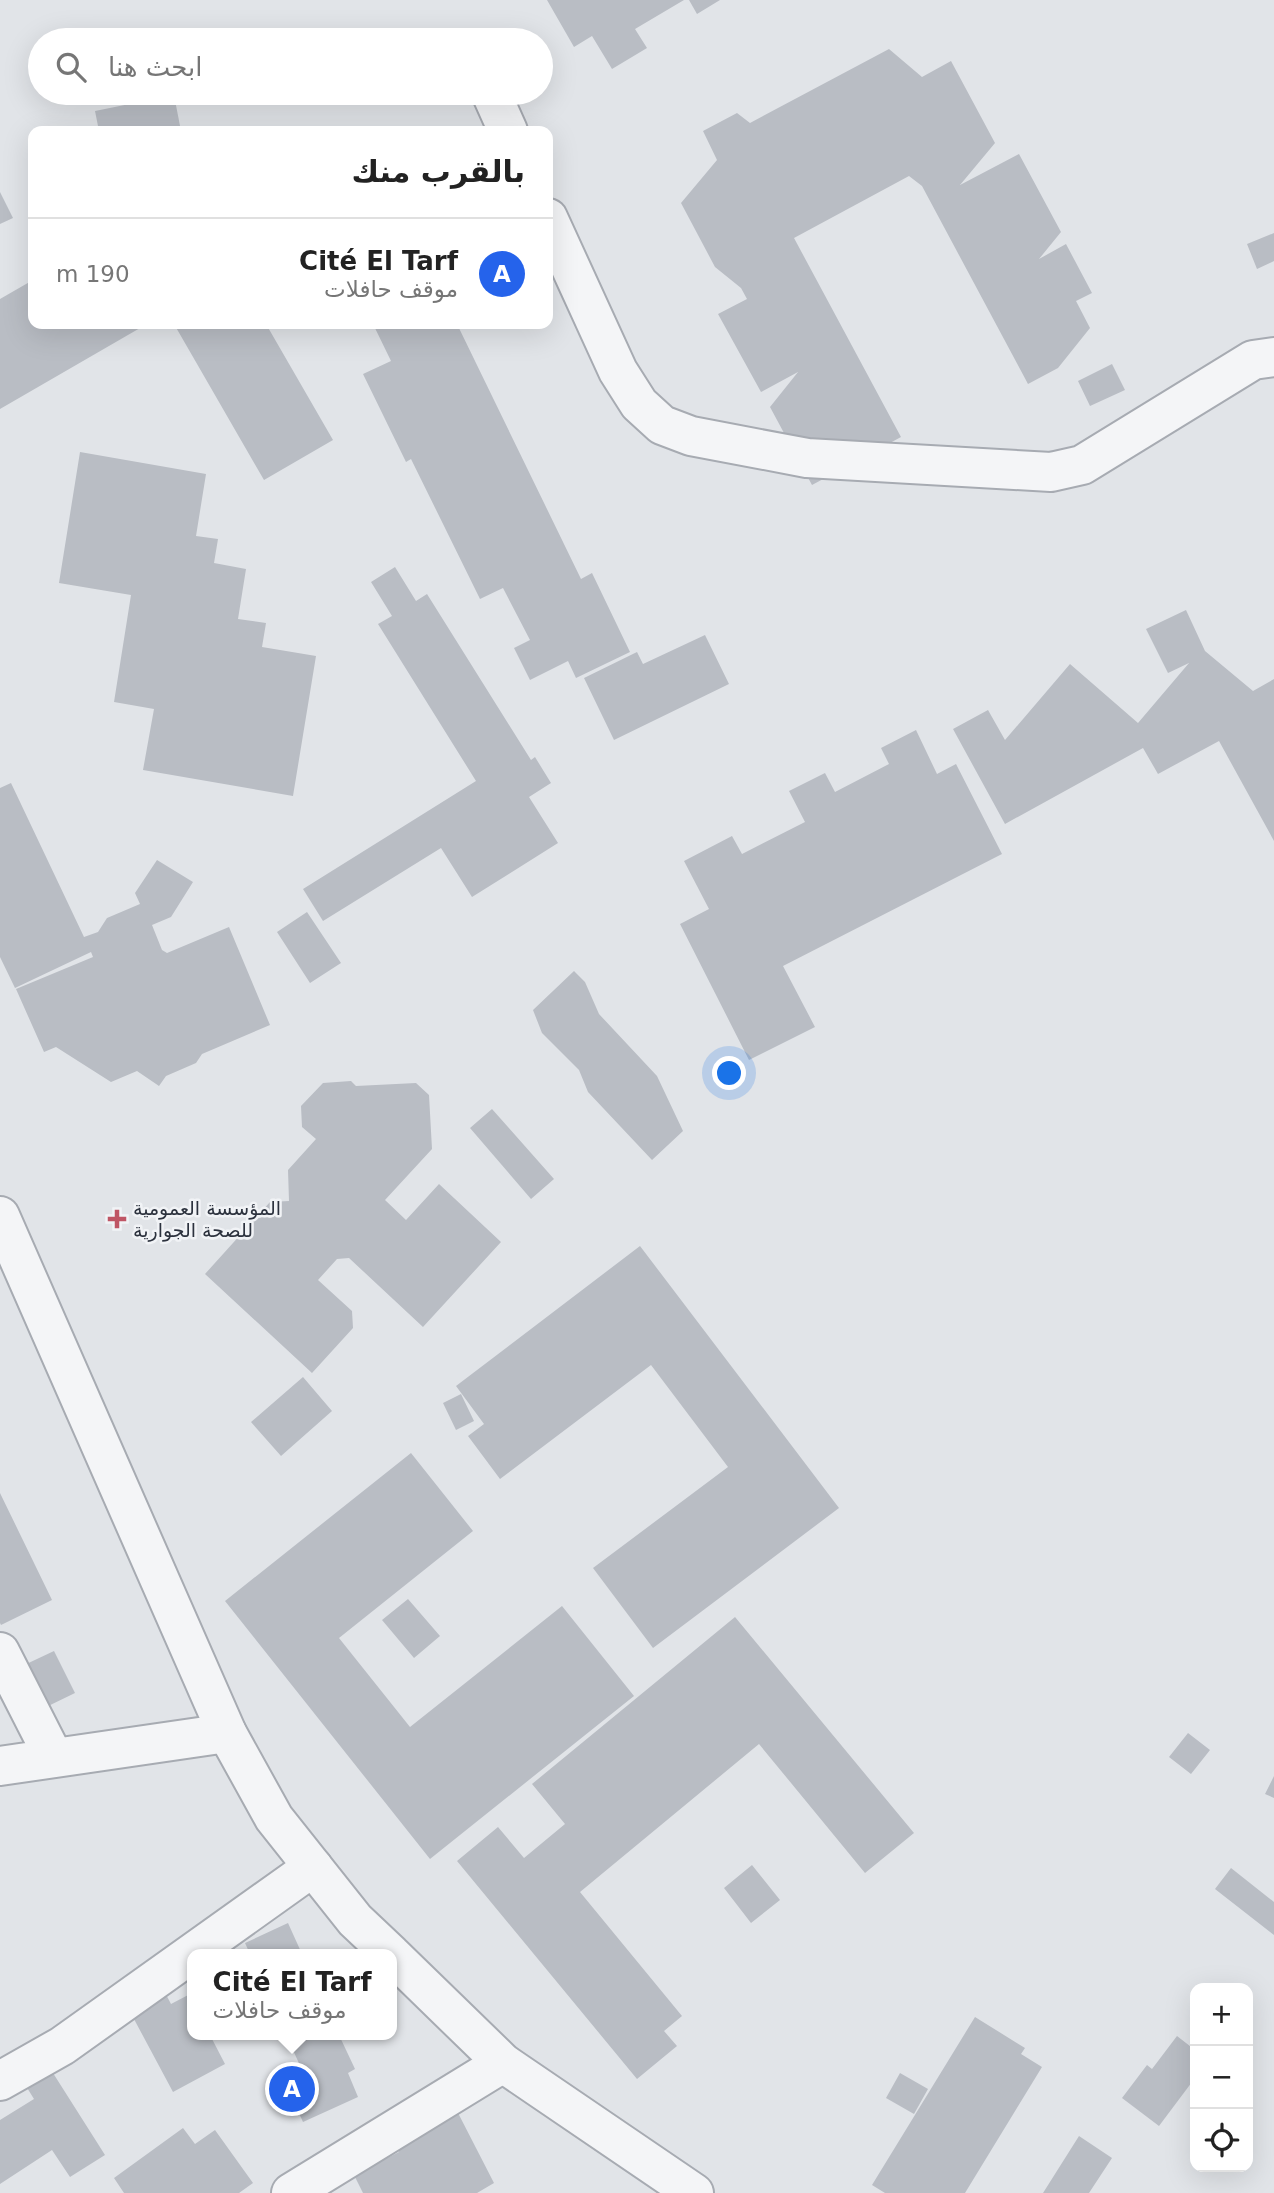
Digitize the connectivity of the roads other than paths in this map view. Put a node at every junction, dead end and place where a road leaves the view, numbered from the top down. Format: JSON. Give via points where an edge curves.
{"nodes":[{"id":1,"x":496,"y":105,"type":"edge"},
{"id":2,"x":506,"y":126,"type":"edge"},
{"id":3,"x":553,"y":229,"type":"edge"},
{"id":4,"x":1274,"y":357,"type":"edge"},
{"id":5,"x":0,"y":1216,"type":"edge"},
{"id":6,"x":0,"y":1652,"type":"edge"},
{"id":7,"x":227,"y":1734,"type":"junction"},
{"id":8,"x":54,"y":1758,"type":"junction"},
{"id":9,"x":0,"y":1766,"type":"edge"},
{"id":10,"x":313,"y":1867,"type":"junction"},
{"id":11,"x":198,"y":1949,"type":"edge"},
{"id":12,"x":385,"y":1949,"type":"edge"},
{"id":13,"x":187,"y":1957,"type":"edge"},
{"id":14,"x":397,"y":1961,"type":"edge"},
{"id":15,"x":503,"y":2063,"type":"junction"},
{"id":16,"x":0,"y":2081,"type":"edge"},
{"id":17,"x":291,"y":2193,"type":"edge"},
{"id":18,"x":694,"y":2193,"type":"edge"}],
"edges":[{"from":1,"to":2,"type":"street"},
{"from":3,"to":4,"type":"street","via":[[618,371],[639,404],[662,425],[691,436],[807,458],[1051,472],[1082,465],[1253,359]]},
{"from":5,"to":7,"type":"street"},
{"from":6,"to":8,"type":"street"},
{"from":7,"to":8,"type":"street"},
{"from":7,"to":10,"type":"street","via":[[274,1818]]},
{"from":8,"to":9,"type":"street"},
{"from":10,"to":11,"type":"street"},
{"from":10,"to":12,"type":"street"},
{"from":13,"to":16,"type":"street","via":[[62,2046]]},
{"from":14,"to":15,"type":"street"},
{"from":15,"to":17,"type":"street"},
{"from":15,"to":18,"type":"street"}]}
